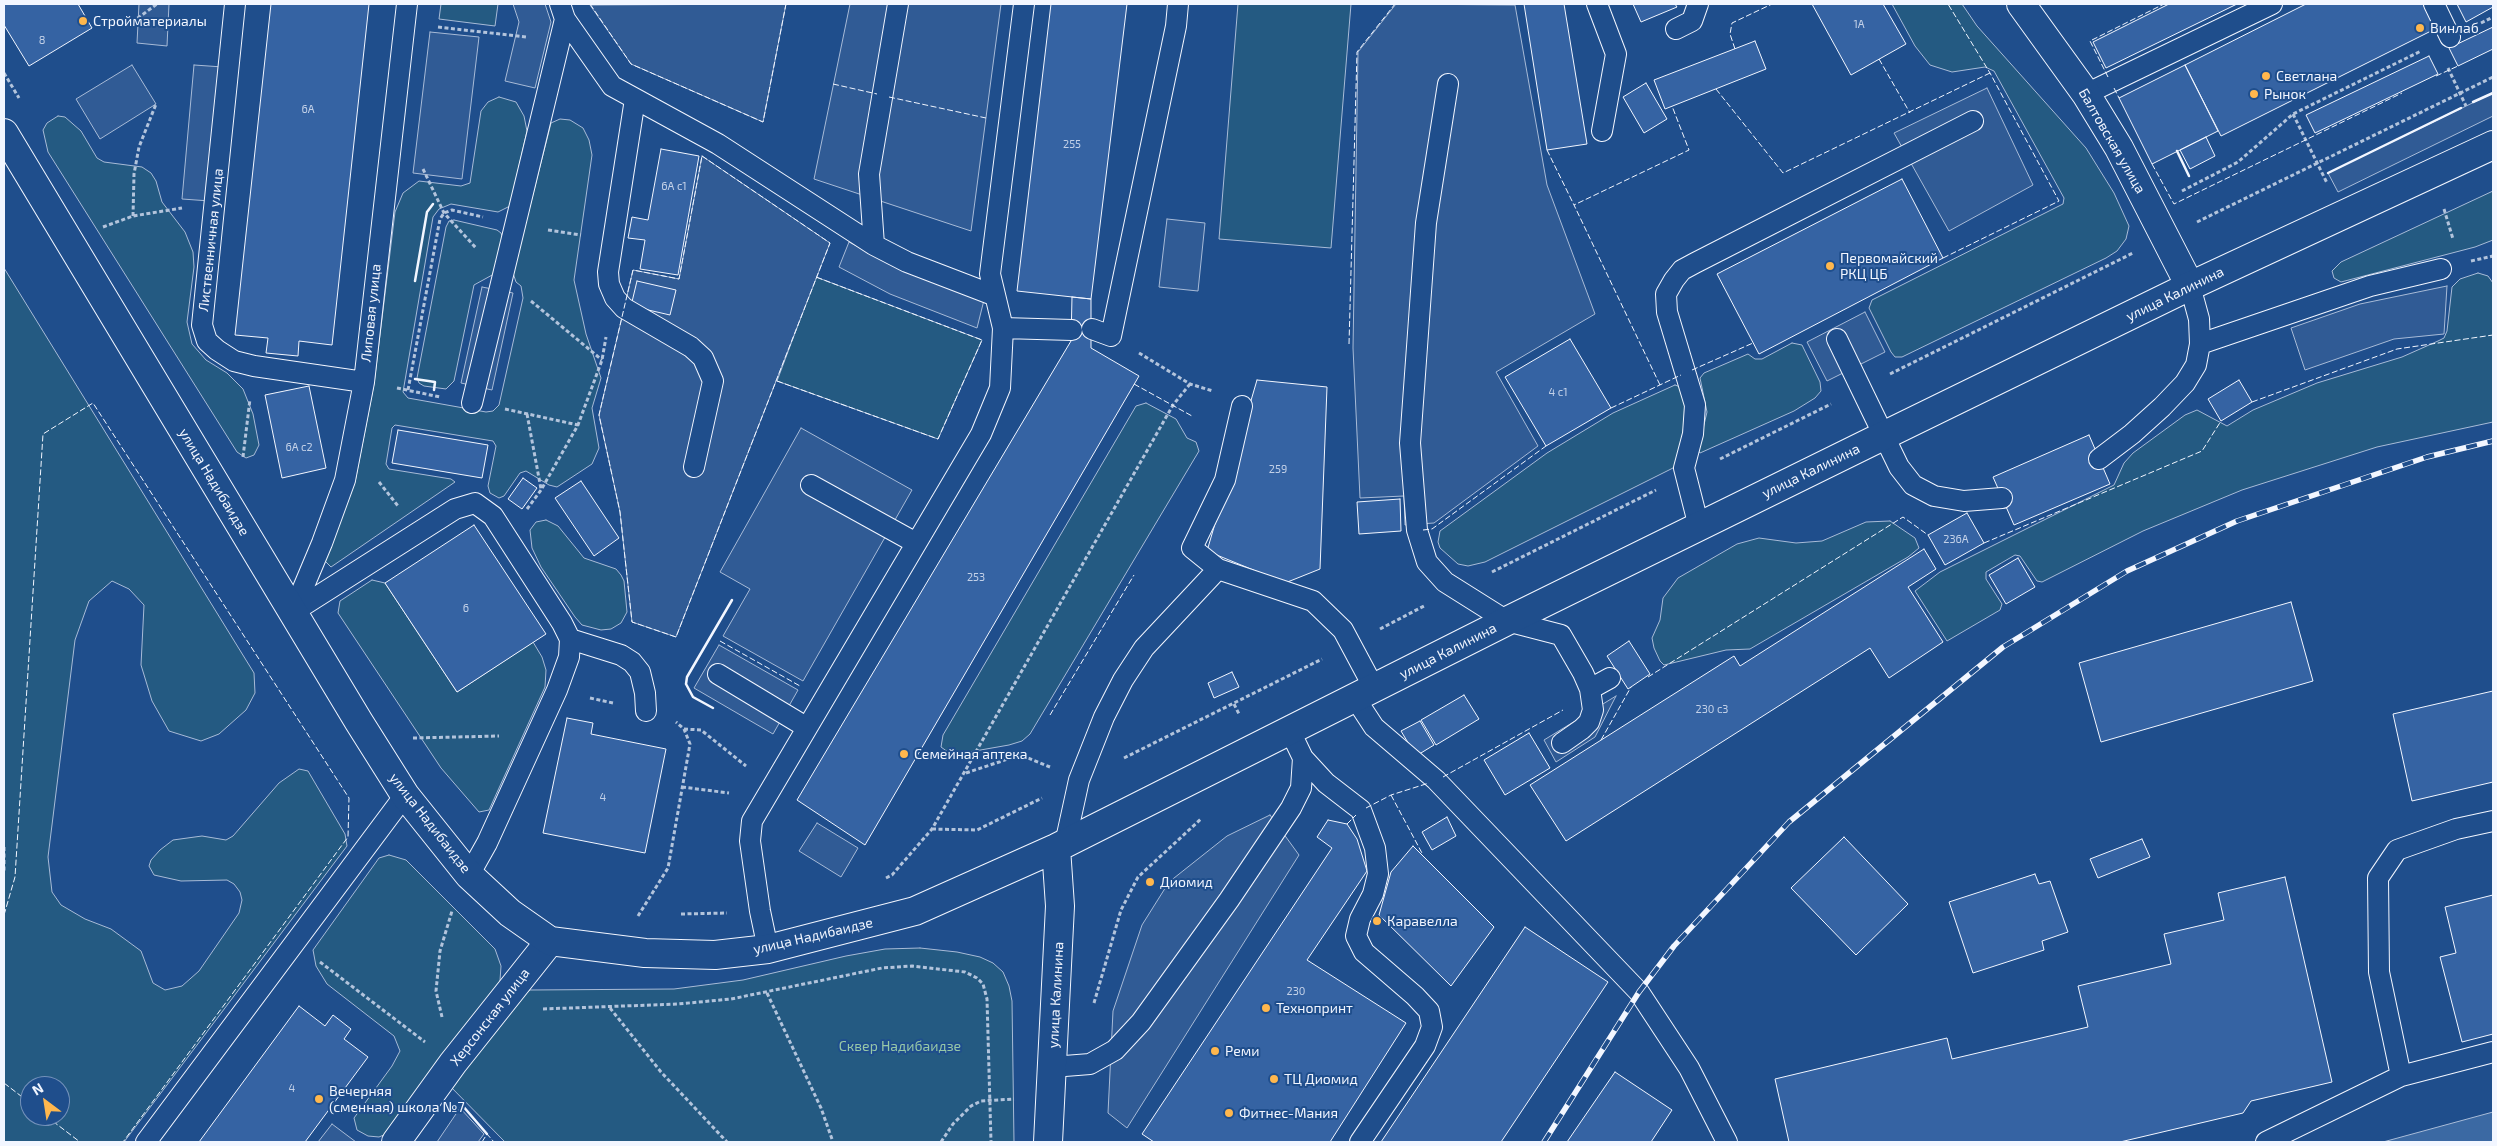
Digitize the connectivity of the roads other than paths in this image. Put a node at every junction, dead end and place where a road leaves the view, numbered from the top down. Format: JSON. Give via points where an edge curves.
{"nodes":[{"id":1,"x":235,"y":4,"type":"edge"},
{"id":2,"x":407,"y":4,"type":"edge"},
{"id":3,"x":898,"y":4,"type":"edge"},
{"id":4,"x":1024,"y":4,"type":"edge"},
{"id":5,"x":1178,"y":4,"type":"edge"},
{"id":6,"x":1597,"y":4,"type":"edge"},
{"id":7,"x":1698,"y":4,"type":"edge"},
{"id":8,"x":2272,"y":4,"type":"edge"},
{"id":9,"x":2434,"y":4,"type":"edge"},
{"id":10,"x":2025,"y":5,"type":"edge"},
{"id":11,"x":563,"y":11,"type":"edge"},
{"id":12,"x":1676,"y":29,"type":"dead end"},
{"id":13,"x":2450,"y":37,"type":"road end"},
{"id":14,"x":1448,"y":84,"type":"dead end"},
{"id":15,"x":2086,"y":94,"type":"junction"},
{"id":16,"x":635,"y":99,"type":"junction"},
{"id":17,"x":1973,"y":121,"type":"dead end"},
{"id":18,"x":1602,"y":131,"type":"dead end"},
{"id":19,"x":4,"y":133,"type":"edge"},
{"id":20,"x":2493,"y":145,"type":"edge"},
{"id":21,"x":874,"y":244,"type":"junction"},
{"id":22,"x":2441,"y":269,"type":"dead end"},
{"id":23,"x":2190,"y":286,"type":"junction"},
{"id":24,"x":993,"y":295,"type":"junction"},
{"id":25,"x":1003,"y":328,"type":"junction"},
{"id":26,"x":1072,"y":330,"type":"dead end"},
{"id":27,"x":1102,"y":332,"type":"road end"},
{"id":28,"x":1837,"y":339,"type":"dead end"},
{"id":29,"x":2200,"y":344,"type":"junction"},
{"id":30,"x":364,"y":382,"type":"junction"},
{"id":31,"x":472,"y":403,"type":"road end"},
{"id":32,"x":1242,"y":406,"type":"dead end"},
{"id":33,"x":1883,"y":436,"type":"junction"},
{"id":34,"x":2099,"y":459,"type":"dead end"},
{"id":35,"x":694,"y":467,"type":"dead end"},
{"id":36,"x":811,"y":485,"type":"dead end"},
{"id":37,"x":2002,"y":498,"type":"dead end"},
{"id":38,"x":1699,"y":526,"type":"junction"},
{"id":39,"x":916,"y":543,"type":"junction"},
{"id":40,"x":1218,"y":569,"type":"junction"},
{"id":41,"x":294,"y":612,"type":"junction"},
{"id":42,"x":1507,"y":621,"type":"junction"},
{"id":43,"x":570,"y":640,"type":"junction"},
{"id":44,"x":718,"y":674,"type":"dead end"},
{"id":45,"x":1610,"y":678,"type":"dead end"},
{"id":46,"x":1590,"y":689,"type":"junction"},
{"id":47,"x":1365,"y":693,"type":"junction"},
{"id":48,"x":646,"y":711,"type":"dead end"},
{"id":49,"x":806,"y":727,"type":"junction"},
{"id":50,"x":1290,"y":731,"type":"junction"},
{"id":51,"x":1562,"y":743,"type":"dead end"},
{"id":52,"x":1303,"y":758,"type":"junction"},
{"id":53,"x":405,"y":795,"type":"junction"},
{"id":54,"x":1135,"y":809,"type":"joint"},
{"id":55,"x":2493,"y":821,"type":"edge"},
{"id":56,"x":1060,"y":846,"type":"junction"},
{"id":57,"x":469,"y":875,"type":"junction"},
{"id":58,"x":550,"y":941,"type":"junction"},
{"id":59,"x":768,"y":949,"type":"junction"},
{"id":60,"x":2493,"y":1052,"type":"edge"},
{"id":61,"x":1052,"y":1067,"type":"junction"},
{"id":62,"x":2400,"y":1076,"type":"junction"},
{"id":63,"x":146,"y":1142,"type":"edge"},
{"id":64,"x":396,"y":1142,"type":"edge"},
{"id":65,"x":1048,"y":1142,"type":"edge"},
{"id":66,"x":1360,"y":1142,"type":"edge"},
{"id":67,"x":1727,"y":1142,"type":"edge"},
{"id":68,"x":2266,"y":1142,"type":"edge"}],
"edges":[{"from":1,"to":30,"type":"lane","name":"Лиственничная улица","via":[[202,325],[207,341],[234,361]]},
{"from":2,"to":30,"type":"lane","name":"Липовая улица"},
{"from":3,"to":21,"type":"lane","via":[[868,174]]},
{"from":4,"to":24,"type":"lane","via":[[990,274]]},
{"from":5,"to":27,"type":"lane","via":[[1176,26]]},
{"from":6,"to":18,"type":"lane","via":[[1616,54]]},
{"from":7,"to":12,"type":"lane","via":[[1692,21]]},
{"from":8,"to":15,"type":"lane"},
{"from":9,"to":13,"type":"lane"},
{"from":10,"to":15,"type":"main road","name":"Балтовская улица"},
{"from":11,"to":16,"type":"lane","via":[[612,86]]},
{"from":11,"to":31,"type":"lane"},
{"from":14,"to":42,"type":"lane","via":[[1426,223],[1410,443],[1416,530],[1427,562],[1445,582]]},
{"from":15,"to":23,"type":"main road","name":"Балтовская улица","via":[[2119,148]]},
{"from":16,"to":21,"type":"lane","via":[[718,144]]},
{"from":16,"to":35,"type":"lane","via":[[608,272],[609,284],[624,308],[691,347],[703,358],[713,382]]},
{"from":17,"to":38,"type":"lane","via":[[1695,263],[1682,270],[1674,280],[1666,294],[1667,312],[1695,404],[1693,434],[1684,468]]},
{"from":19,"to":41,"type":"main road","name":"улица Надибаидзе"},
{"from":20,"to":23,"type":"main road","name":"улица Калинина"},
{"from":21,"to":24,"type":"lane","via":[[907,262]]},
{"from":22,"to":29,"type":"lane","via":[[2370,286]]},
{"from":23,"to":29,"type":"lane","via":[[2199,319]]},
{"from":23,"to":33,"type":"main road","name":"улица Калинина"},
{"from":24,"to":25,"type":"lane"},
{"from":25,"to":26,"type":"lane"},
{"from":25,"to":39,"type":"lane","via":[[1000,388],[980,434]]},
{"from":28,"to":33,"type":"lane"},
{"from":29,"to":34,"type":"lane","via":[[2196,365],[2185,383],[2132,434]]},
{"from":30,"to":41,"type":"lane","name":"Липовая улица","via":[[340,497]]},
{"from":32,"to":40,"type":"lane","via":[[1225,480],[1192,548]]},
{"from":33,"to":37,"type":"lane","via":[[1899,467],[1913,485],[1934,496],[1964,501]]},
{"from":33,"to":38,"type":"main road","name":"улица Калинина"},
{"from":36,"to":39,"type":"lane"},
{"from":38,"to":42,"type":"main road","name":"улица Калинина"},
{"from":39,"to":49,"type":"lane"},
{"from":40,"to":47,"type":"lane","via":[[1314,601],[1343,630]]},
{"from":40,"to":56,"type":"lane","via":[[1144,648],[1123,680],[1079,780]]},
{"from":41,"to":43,"type":"lane","via":[[456,509],[475,503],[493,516]]},
{"from":41,"to":53,"type":"main road","name":"улица Надибаидзе"},
{"from":42,"to":46,"type":"lane","via":[[1561,635]]},
{"from":42,"to":47,"type":"main road","name":"улица Калинина"},
{"from":43,"to":48,"type":"lane","via":[[622,655],[632,662],[640,672]]},
{"from":43,"to":57,"type":"lane","via":[[569,657],[536,736]]},
{"from":44,"to":49,"type":"lane"},
{"from":45,"to":46,"type":"lane"},
{"from":46,"to":51,"type":"lane","via":[[1593,710],[1589,722]]},
{"from":47,"to":50,"type":"main road","name":"улица Калинина"},
{"from":47,"to":67,"type":"lane","via":[[1374,727],[1436,780],[1639,992],[1689,1068]]},
{"from":49,"to":59,"type":"lane","via":[[752,821],[750,841]]},
{"from":50,"to":52,"type":"lane"},
{"from":50,"to":54,"type":"main road","name":"улица Калинина"},
{"from":52,"to":61,"type":"lane","via":[[1298,795],[1229,900],[1141,1022],[1115,1050],[1090,1064]]},
{"from":52,"to":66,"type":"lane","via":[[1326,783],[1360,810],[1375,848],[1378,874],[1356,936],[1364,952],[1429,1011],[1432,1027],[1425,1046]]},
{"from":53,"to":57,"type":"main road","name":"улица Надибаидзе"},
{"from":53,"to":63,"type":"lane"},
{"from":54,"to":56,"type":"main road","name":"улица Надибаидзе"},
{"from":55,"to":62,"type":"lane","via":[[2456,829],[2397,850],[2378,878],[2379,972]]},
{"from":56,"to":59,"type":"main road","name":"улица Надибаидзе","via":[[915,911]]},
{"from":56,"to":61,"type":"main road","name":"улица Калинина"},
{"from":57,"to":58,"type":"main road","name":"улица Надибаидзе","via":[[510,913]]},
{"from":58,"to":59,"type":"main road","name":"улица Надибаидзе","via":[[653,953],[715,955]]},
{"from":58,"to":64,"type":"main road","name":"Херсонская улица","via":[[453,1063]]},
{"from":60,"to":62,"type":"lane"},
{"from":61,"to":65,"type":"main road","name":"улица Калинина"},
{"from":62,"to":68,"type":"lane"}]}
